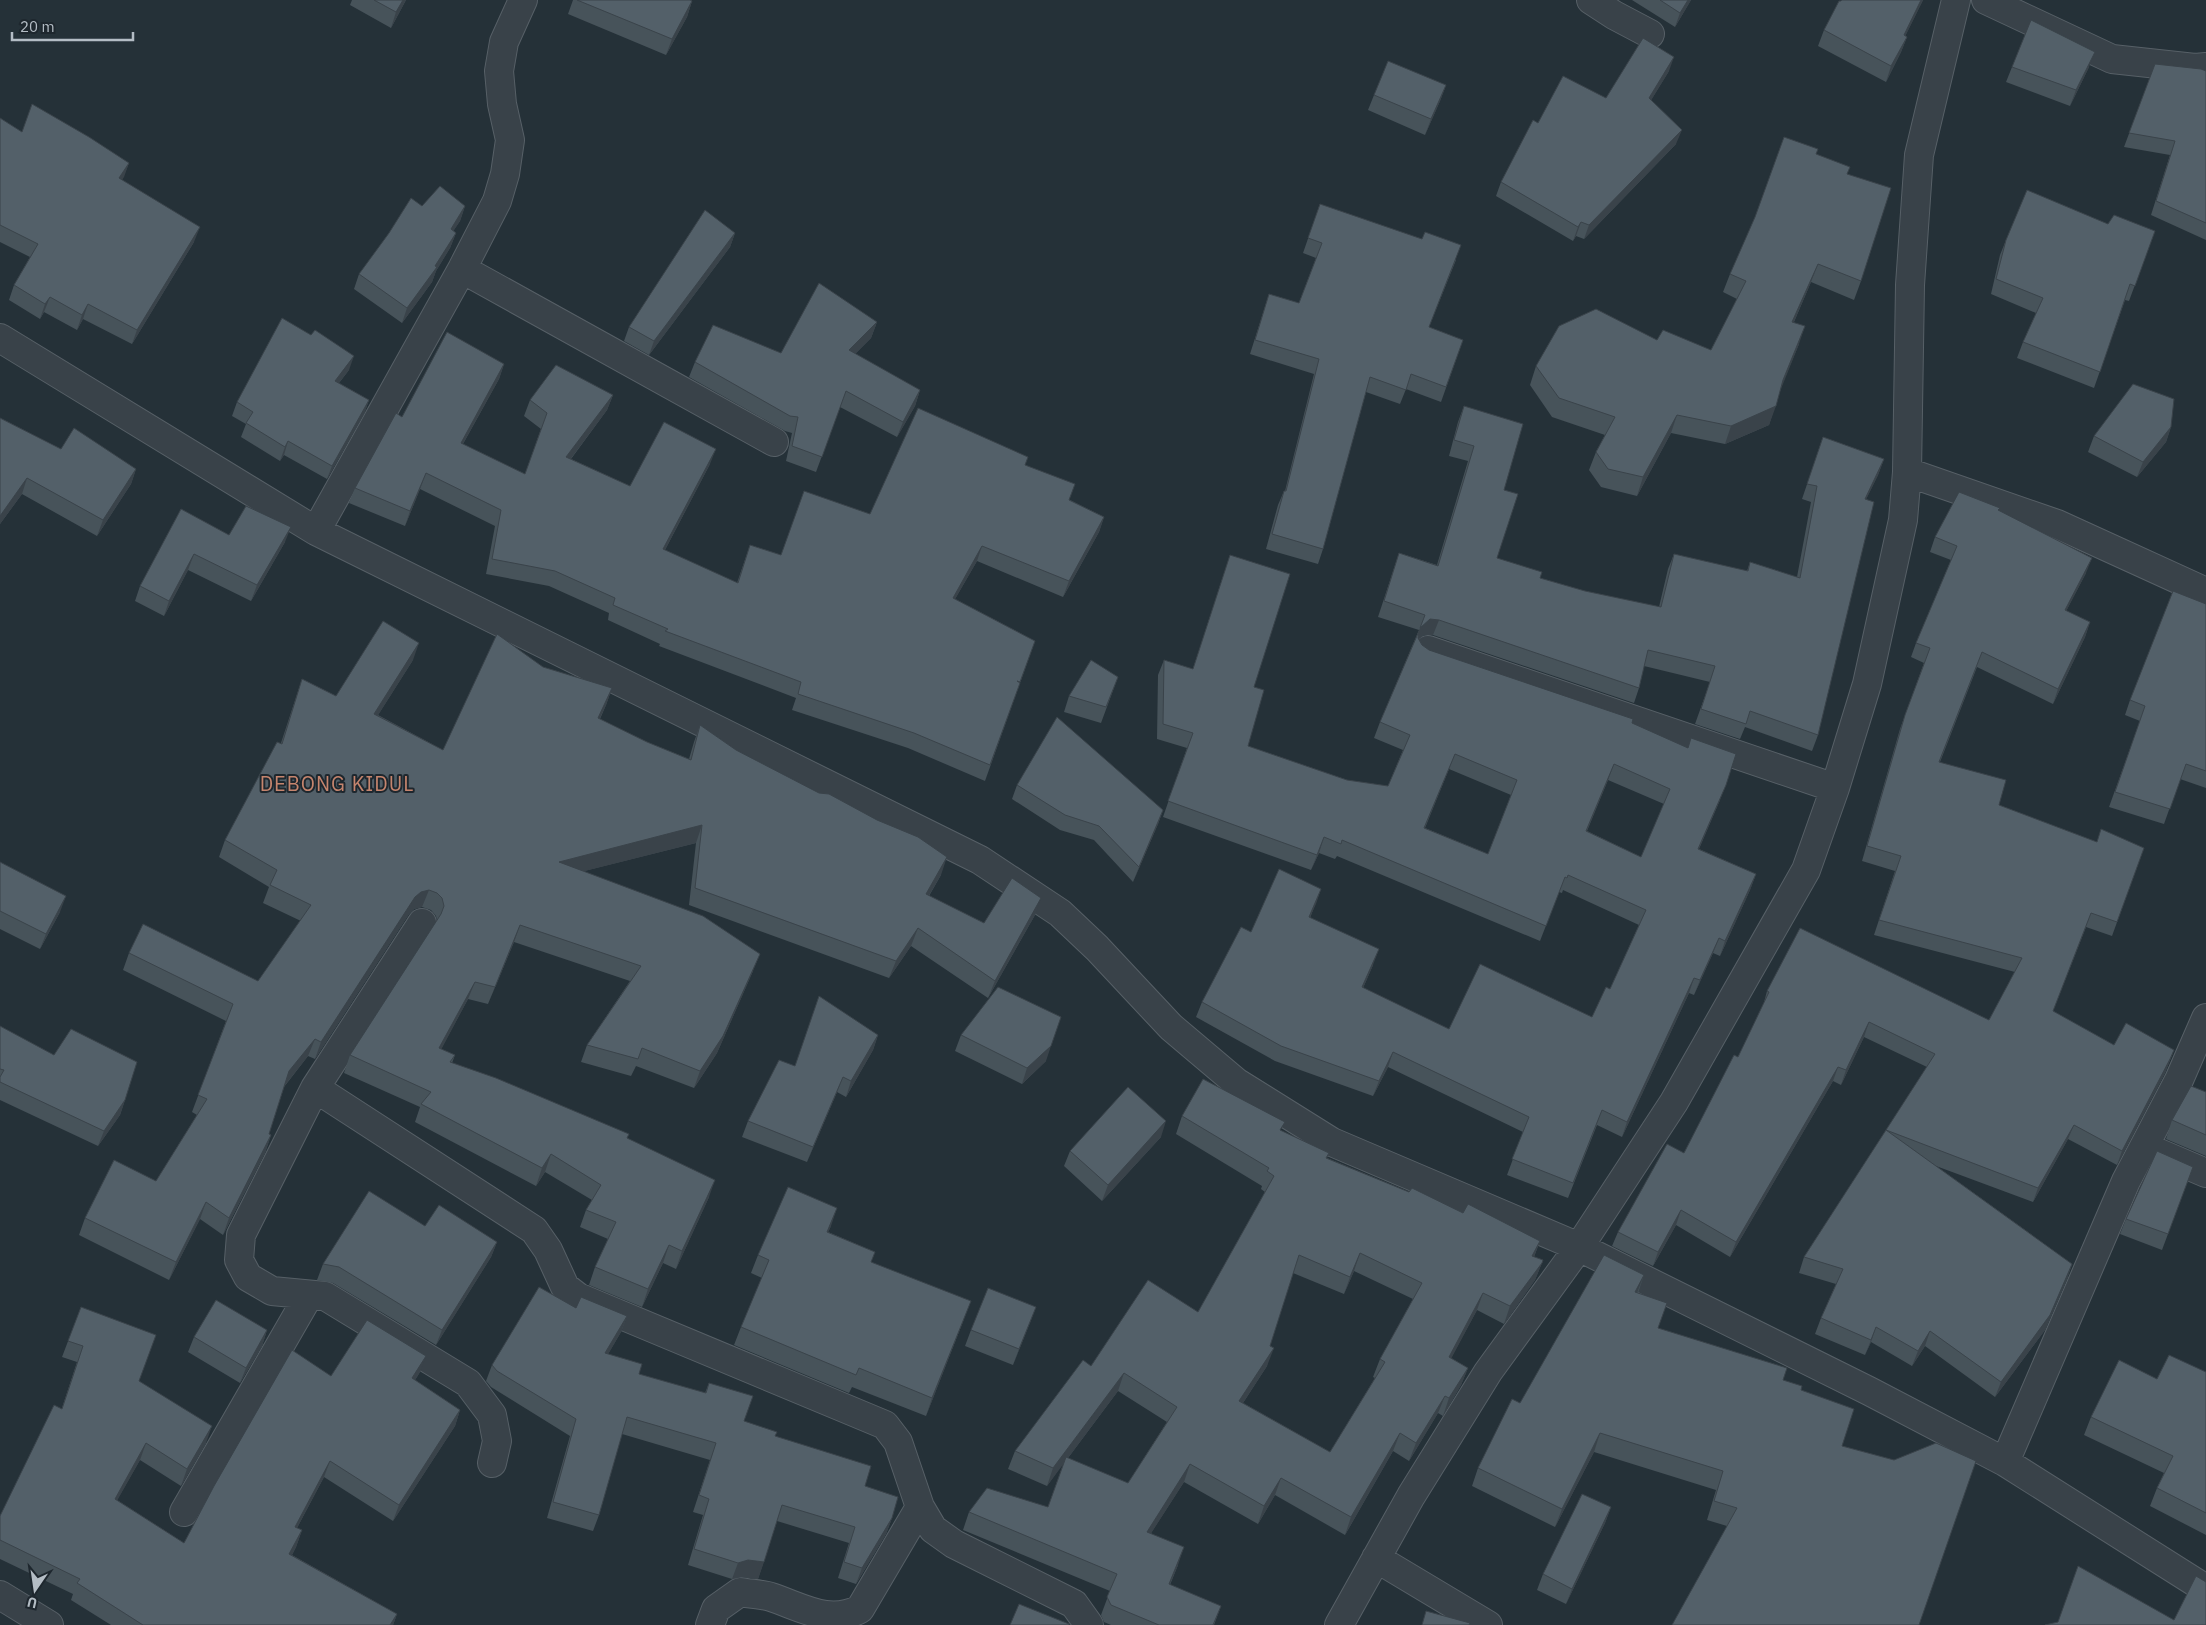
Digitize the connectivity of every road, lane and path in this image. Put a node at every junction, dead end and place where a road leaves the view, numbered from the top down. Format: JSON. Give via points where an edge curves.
{"nodes":[{"id":1,"x":523,"y":0,"type":"edge"},
{"id":2,"x":1591,"y":0,"type":"edge"},
{"id":3,"x":1956,"y":0,"type":"edge"},
{"id":4,"x":1986,"y":0,"type":"edge"},
{"id":5,"x":1650,"y":34,"type":"dead end"},
{"id":6,"x":2206,"y":67,"type":"edge"},
{"id":7,"x":462,"y":269,"type":"junction"},
{"id":8,"x":0,"y":338,"type":"edge"},
{"id":9,"x":774,"y":442,"type":"dead end"},
{"id":10,"x":1907,"y":472,"type":"junction"},
{"id":11,"x":316,"y":531,"type":"junction"},
{"id":12,"x":2206,"y":592,"type":"edge"},
{"id":13,"x":1428,"y":650,"type":"edge"},
{"id":14,"x":1835,"y":788,"type":"junction"},
{"id":15,"x":422,"y":923,"type":"dead end"},
{"id":16,"x":2206,"y":1018,"type":"edge"},
{"id":17,"x":315,"y":1088,"type":"junction"},
{"id":18,"x":2143,"y":1146,"type":"junction"},
{"id":19,"x":2206,"y":1173,"type":"edge"},
{"id":20,"x":1579,"y":1247,"type":"junction"},
{"id":21,"x":309,"y":1295,"type":"junction"},
{"id":22,"x":492,"y":1462,"type":"dead end"},
{"id":23,"x":2006,"y":1462,"type":"junction"},
{"id":24,"x":920,"y":1508,"type":"junction"},
{"id":25,"x":184,"y":1512,"type":"dead end"},
{"id":26,"x":1376,"y":1558,"type":"junction"},
{"id":27,"x":2206,"y":1589,"type":"edge"},
{"id":28,"x":0,"y":1595,"type":"edge"},
{"id":29,"x":49,"y":1625,"type":"edge"},
{"id":30,"x":710,"y":1625,"type":"edge"},
{"id":31,"x":1089,"y":1625,"type":"edge"},
{"id":32,"x":1339,"y":1625,"type":"edge"},
{"id":33,"x":1488,"y":1625,"type":"edge"}],
"edges":[{"from":1,"to":7,"type":"street","via":[[504,42],[499,71],[510,140],[505,174],[496,201]]},
{"from":2,"to":5,"type":"street"},
{"from":3,"to":10,"type":"street","via":[[1919,155],[1910,285]]},
{"from":4,"to":6,"type":"street","via":[[2112,59]]},
{"from":7,"to":9,"type":"street"},
{"from":7,"to":11,"type":"street"},
{"from":8,"to":11,"type":"street"},
{"from":10,"to":12,"type":"street","via":[[2057,524]]},
{"from":10,"to":14,"type":"street","via":[[1902,520],[1867,684]]},
{"from":11,"to":20,"type":"street","via":[[980,860],[1060,913],[1171,1027],[1236,1082],[1332,1142]]},
{"from":13,"to":14,"type":"street"},
{"from":14,"to":20,"type":"street","via":[[1806,870],[1674,1102]]},
{"from":15,"to":17,"type":"street"},
{"from":16,"to":18,"type":"street","via":[[2179,1080]]},
{"from":17,"to":21,"type":"street","via":[[241,1235],[239,1260],[248,1277],[272,1291]]},
{"from":17,"to":24,"type":"street","via":[[534,1230],[548,1250],[565,1287],[578,1297],[885,1425],[898,1442]]},
{"from":18,"to":19,"type":"street"},
{"from":18,"to":23,"type":"street"},
{"from":20,"to":23,"type":"street"},
{"from":20,"to":26,"type":"street","via":[[1488,1372]]},
{"from":21,"to":22,"type":"street","via":[[325,1296],[346,1307],[468,1383],[492,1415],[497,1441]]},
{"from":21,"to":25,"type":"street"},
{"from":23,"to":27,"type":"street"},
{"from":24,"to":30,"type":"street","via":[[860,1609],[849,1619],[830,1622],[770,1597],[740,1592],[716,1609]]},
{"from":24,"to":31,"type":"street","via":[[933,1529],[954,1544],[1074,1604]]},
{"from":26,"to":32,"type":"street"},
{"from":26,"to":33,"type":"street"},
{"from":28,"to":29,"type":"street"}]}
